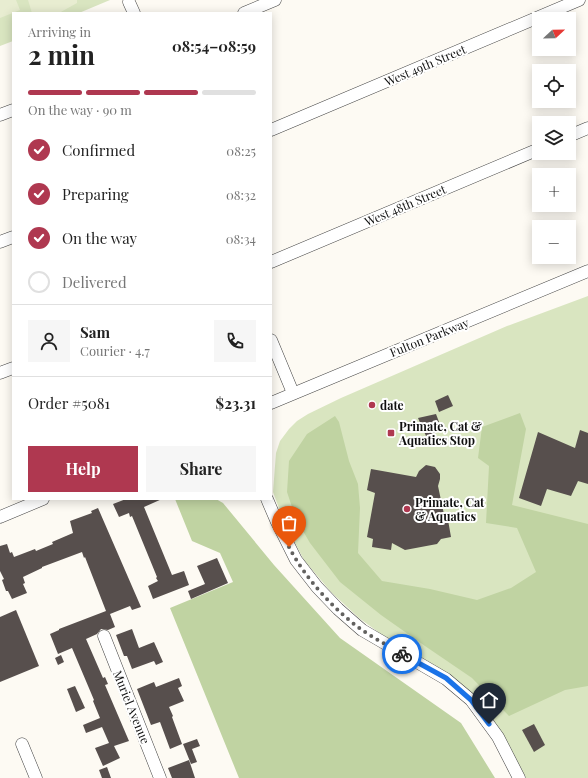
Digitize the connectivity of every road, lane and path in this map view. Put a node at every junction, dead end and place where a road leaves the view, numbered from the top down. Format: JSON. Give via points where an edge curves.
{"nodes":[{"id":1,"x":275,"y":0,"type":"edge"},
{"id":2,"x":579,"y":0,"type":"edge"},
{"id":3,"x":129,"y":2,"type":"dead end"},
{"id":4,"x":134,"y":12,"type":"edge"},
{"id":5,"x":246,"y":12,"type":"edge"},
{"id":6,"x":12,"y":110,"type":"edge"},
{"id":7,"x":0,"y":115,"type":"edge"},
{"id":8,"x":588,"y":128,"type":"edge"},
{"id":9,"x":272,"y":130,"type":"edge"},
{"id":10,"x":576,"y":133,"type":"edge"},
{"id":11,"x":532,"y":152,"type":"edge"},
{"id":12,"x":12,"y":237,"type":"edge"},
{"id":13,"x":0,"y":242,"type":"edge"},
{"id":14,"x":272,"y":262,"type":"edge"},
{"id":15,"x":588,"y":271,"type":"edge"},
{"id":16,"x":272,"y":343,"type":"edge"},
{"id":17,"x":12,"y":368,"type":"edge"},
{"id":18,"x":0,"y":373,"type":"edge"},
{"id":19,"x":292,"y":393,"type":"junction"},
{"id":20,"x":272,"y":403,"type":"edge"},
{"id":21,"x":41,"y":500,"type":"edge"},
{"id":22,"x":267,"y":500,"type":"edge"},
{"id":23,"x":0,"y":517,"type":"edge"},
{"id":24,"x":104,"y":636,"type":"dead end"},
{"id":25,"x":22,"y":744,"type":"dead end"},
{"id":26,"x":36,"y":778,"type":"edge"},
{"id":27,"x":160,"y":778,"type":"edge"},
{"id":28,"x":519,"y":778,"type":"edge"}],
"edges":[{"from":1,"to":5,"type":"street"},
{"from":2,"to":9,"type":"street","name":"West 49th Street"},
{"from":3,"to":4,"type":"street"},
{"from":6,"to":7,"type":"street"},
{"from":8,"to":10,"type":"street"},
{"from":11,"to":14,"type":"street","name":"West 48th Street"},
{"from":12,"to":13,"type":"street"},
{"from":15,"to":19,"type":"street","name":"Fulton Parkway"},
{"from":16,"to":19,"type":"street"},
{"from":17,"to":18,"type":"street"},
{"from":19,"to":20,"type":"street","name":"Fulton Parkway"},
{"from":21,"to":23,"type":"street"},
{"from":22,"to":28,"type":"street","via":[[296,560],[317,587],[362,630],[446,678],[471,700],[498,737]]},
{"from":24,"to":27,"type":"street","name":"Muriel Avenue"},
{"from":25,"to":26,"type":"street"}]}
